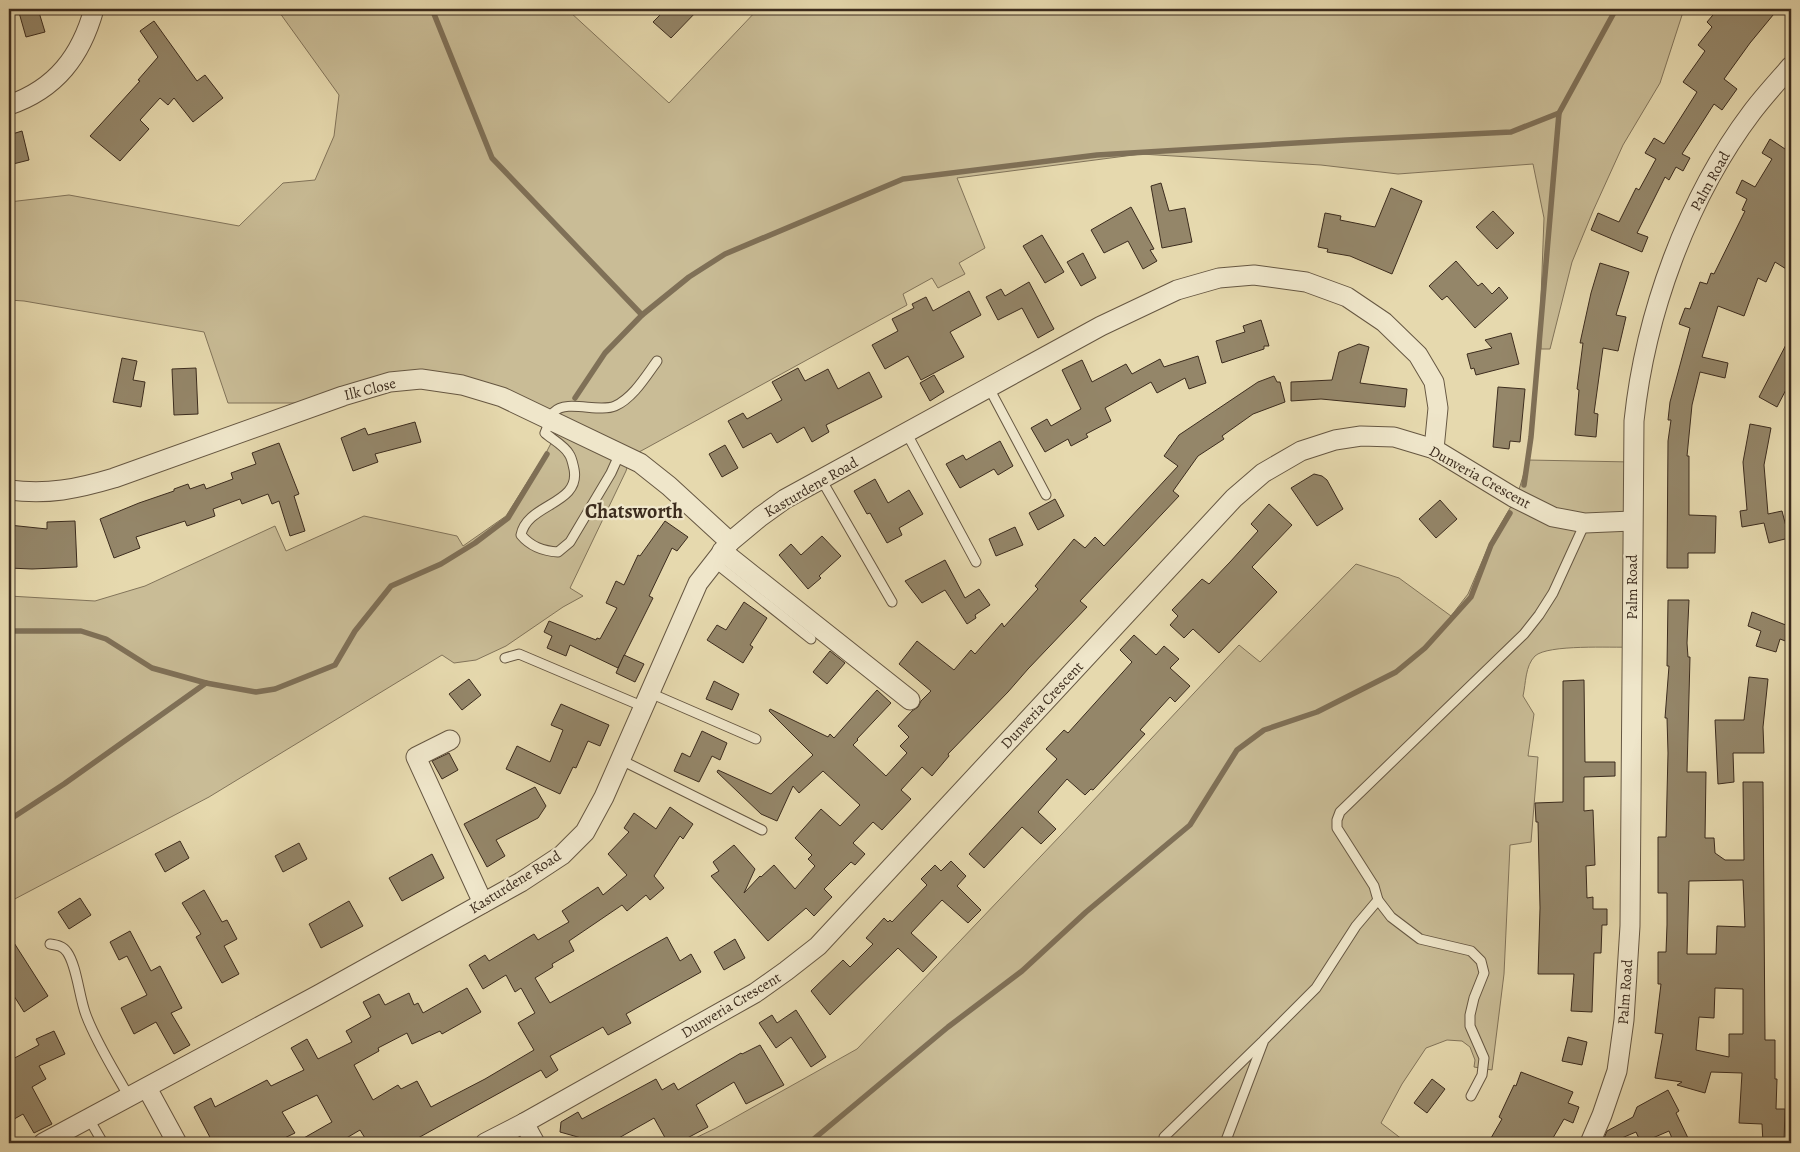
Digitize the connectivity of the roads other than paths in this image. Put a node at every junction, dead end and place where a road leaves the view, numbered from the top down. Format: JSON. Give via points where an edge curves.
{"nodes":[{"id":1,"x":94,"y":9,"type":"edge"},
{"id":2,"x":1791,"y":66,"type":"edge"},
{"id":3,"x":9,"y":105,"type":"edge"},
{"id":4,"x":657,"y":361,"type":"dead end"},
{"id":5,"x":989,"y":388,"type":"junction"},
{"id":6,"x":550,"y":419,"type":"junction"},
{"id":7,"x":906,"y":432,"type":"junction"},
{"id":8,"x":1434,"y":449,"type":"junction"},
{"id":9,"x":620,"y":453,"type":"junction"},
{"id":10,"x":821,"y":479,"type":"junction"},
{"id":11,"x":9,"y":490,"type":"edge"},
{"id":12,"x":1046,"y":495,"type":"dead end"},
{"id":13,"x":1632,"y":521,"type":"junction"},
{"id":14,"x":1586,"y":523,"type":"junction"},
{"id":15,"x":722,"y":551,"type":"junction"},
{"id":16,"x":976,"y":562,"type":"dead end"},
{"id":17,"x":892,"y":602,"type":"dead end"},
{"id":18,"x":811,"y":639,"type":"dead end"},
{"id":19,"x":505,"y":658,"type":"dead end"},
{"id":20,"x":647,"y":700,"type":"junction"},
{"id":21,"x":910,"y":700,"type":"dead end"},
{"id":22,"x":756,"y":739,"type":"dead end"},
{"id":23,"x":450,"y":740,"type":"dead end"},
{"id":24,"x":621,"y":760,"type":"junction"},
{"id":25,"x":762,"y":830,"type":"dead end"},
{"id":26,"x":1378,"y":900,"type":"junction"},
{"id":27,"x":483,"y":903,"type":"junction"},
{"id":28,"x":50,"y":944,"type":"dead end"},
{"id":29,"x":1264,"y":1040,"type":"junction"},
{"id":30,"x":147,"y":1088,"type":"junction"},
{"id":31,"x":1471,"y":1096,"type":"dead end"},
{"id":32,"x":129,"y":1097,"type":"junction"},
{"id":33,"x":89,"y":1118,"type":"junction"},
{"id":34,"x":524,"y":1123,"type":"junction"},
{"id":35,"x":1164,"y":1137,"type":"dead end"},
{"id":36,"x":43,"y":1143,"type":"edge"},
{"id":37,"x":103,"y":1143,"type":"edge"},
{"id":38,"x":177,"y":1143,"type":"edge"},
{"id":39,"x":484,"y":1143,"type":"edge"},
{"id":40,"x":535,"y":1143,"type":"edge"},
{"id":41,"x":1225,"y":1143,"type":"edge"},
{"id":42,"x":1590,"y":1143,"type":"edge"}],
"edges":[{"from":1,"to":3,"type":"street","via":[[88,31],[71,61],[50,84]]},
{"from":2,"to":13,"type":"street","name":"Palm Road","via":[[1752,112],[1718,164],[1692,214],[1667,274],[1637,384]]},
{"from":4,"to":6,"type":"lane","via":[[633,392],[617,405],[608,408],[565,407],[556,410]]},
{"from":5,"to":7,"type":"street","name":"Kasturdene Road"},
{"from":5,"to":8,"type":"street","name":"Kasturdene Road","via":[[1101,326],[1177,290],[1219,278],[1263,276],[1306,282],[1346,296],[1384,322],[1418,355],[1434,382],[1438,408]]},
{"from":5,"to":12,"type":"lane"},
{"from":6,"to":9,"type":"street","name":"Ilk Close"},
{"from":6,"to":9,"type":"lane","via":[[545,433],[569,454],[575,480],[564,497],[544,508],[522,529],[521,535],[544,551],[558,552],[570,542]]},
{"from":6,"to":11,"type":"street","name":"Ilk Close","via":[[502,397],[462,384],[422,379],[390,382],[77,489]]},
{"from":7,"to":10,"type":"street","name":"Kasturdene Road"},
{"from":7,"to":16,"type":"lane"},
{"from":8,"to":14,"type":"street","name":"Dunveria Crescent","via":[[1552,517]]},
{"from":8,"to":34,"type":"street","name":"Dunveria Crescent","via":[[1394,437],[1361,436],[1301,451],[1263,473],[1234,498],[818,946],[755,993]]},
{"from":9,"to":15,"type":"street","name":"Ilk Close","via":[[640,463],[670,486]]},
{"from":10,"to":15,"type":"street","name":"Kasturdene Road","via":[[779,503]]},
{"from":10,"to":17,"type":"lane"},
{"from":13,"to":14,"type":"street","name":"Dunveria Crescent"},
{"from":13,"to":42,"type":"street","name":"Palm Road","via":[[1630,926],[1624,1020],[1616,1071]]},
{"from":14,"to":26,"type":"lane","via":[[1553,593],[1524,634],[1340,812],[1337,828],[1374,886]]},
{"from":15,"to":18,"type":"lane"},
{"from":15,"to":20,"type":"street","name":"Kasturdene Road","via":[[698,583]]},
{"from":15,"to":21,"type":"street","name":"Ilk Close"},
{"from":19,"to":20,"type":"lane","via":[[519,654]]},
{"from":20,"to":22,"type":"lane"},
{"from":20,"to":24,"type":"street","name":"Kasturdene Road"},
{"from":23,"to":27,"type":"street","via":[[416,757]]},
{"from":24,"to":25,"type":"lane"},
{"from":24,"to":27,"type":"street","name":"Kasturdene Road","via":[[585,832],[562,855]]},
{"from":26,"to":29,"type":"lane","via":[[1356,926],[1316,988]]},
{"from":26,"to":31,"type":"lane","via":[[1391,917],[1420,938],[1471,951],[1481,961],[1484,973],[1474,998],[1470,1026],[1484,1058],[1482,1076]]},
{"from":27,"to":30,"type":"street","name":"Kasturdene Road"},
{"from":28,"to":32,"type":"lane","via":[[61,946],[67,952],[85,1012]]},
{"from":29,"to":35,"type":"lane"},
{"from":29,"to":41,"type":"lane"},
{"from":30,"to":32,"type":"street","name":"Kasturdene Road"},
{"from":30,"to":38,"type":"street"},
{"from":32,"to":33,"type":"street","name":"Kasturdene Road"},
{"from":33,"to":36,"type":"street","name":"Kasturdene Road"},
{"from":33,"to":37,"type":"lane"},
{"from":34,"to":39,"type":"street","name":"Dunveria Crescent"},
{"from":34,"to":40,"type":"street"}]}
